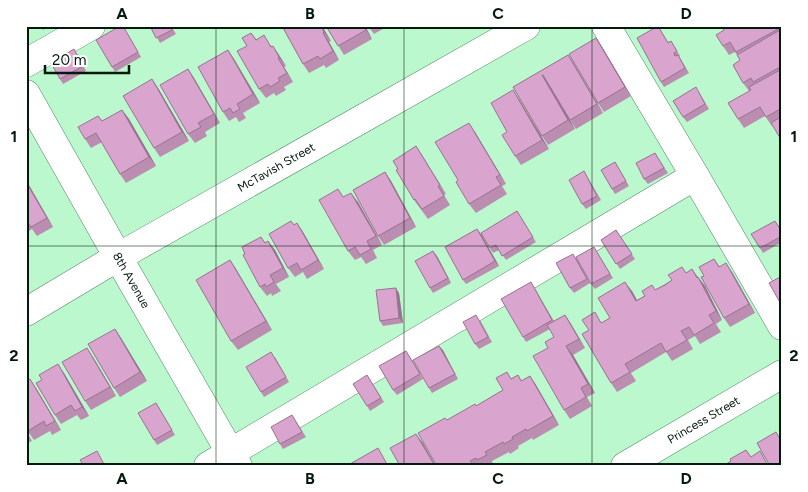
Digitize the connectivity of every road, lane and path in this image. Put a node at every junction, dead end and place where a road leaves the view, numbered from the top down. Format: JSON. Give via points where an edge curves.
{"nodes":[{"id":1,"x":91,"y":26,"type":"edge"},
{"id":2,"x":526,"y":26,"type":"edge"},
{"id":3,"x":606,"y":26,"type":"edge"},
{"id":4,"x":26,"y":63,"type":"edge"},
{"id":5,"x":26,"y":94,"type":"edge"},
{"id":6,"x":695,"y":176,"type":"junction"},
{"id":7,"x":118,"y":257,"type":"junction"},
{"id":8,"x":26,"y":312,"type":"edge"},
{"id":9,"x":782,"y":326,"type":"edge"},
{"id":10,"x":782,"y":374,"type":"edge"},
{"id":11,"x":226,"y":462,"type":"edge"},
{"id":12,"x":625,"y":466,"type":"edge"}],
"edges":[{"from":1,"to":4,"type":"street"},
{"from":2,"to":7,"type":"street","name":"McTavish Street"},
{"from":3,"to":6,"type":"street"},
{"from":5,"to":7,"type":"street","name":"8th Avenue"},
{"from":6,"to":9,"type":"street"},
{"from":6,"to":11,"type":"street"},
{"from":7,"to":8,"type":"street","name":"McTavish Street"},
{"from":7,"to":11,"type":"street","name":"8th Avenue"},
{"from":10,"to":12,"type":"street","name":"Princess Street"}]}
